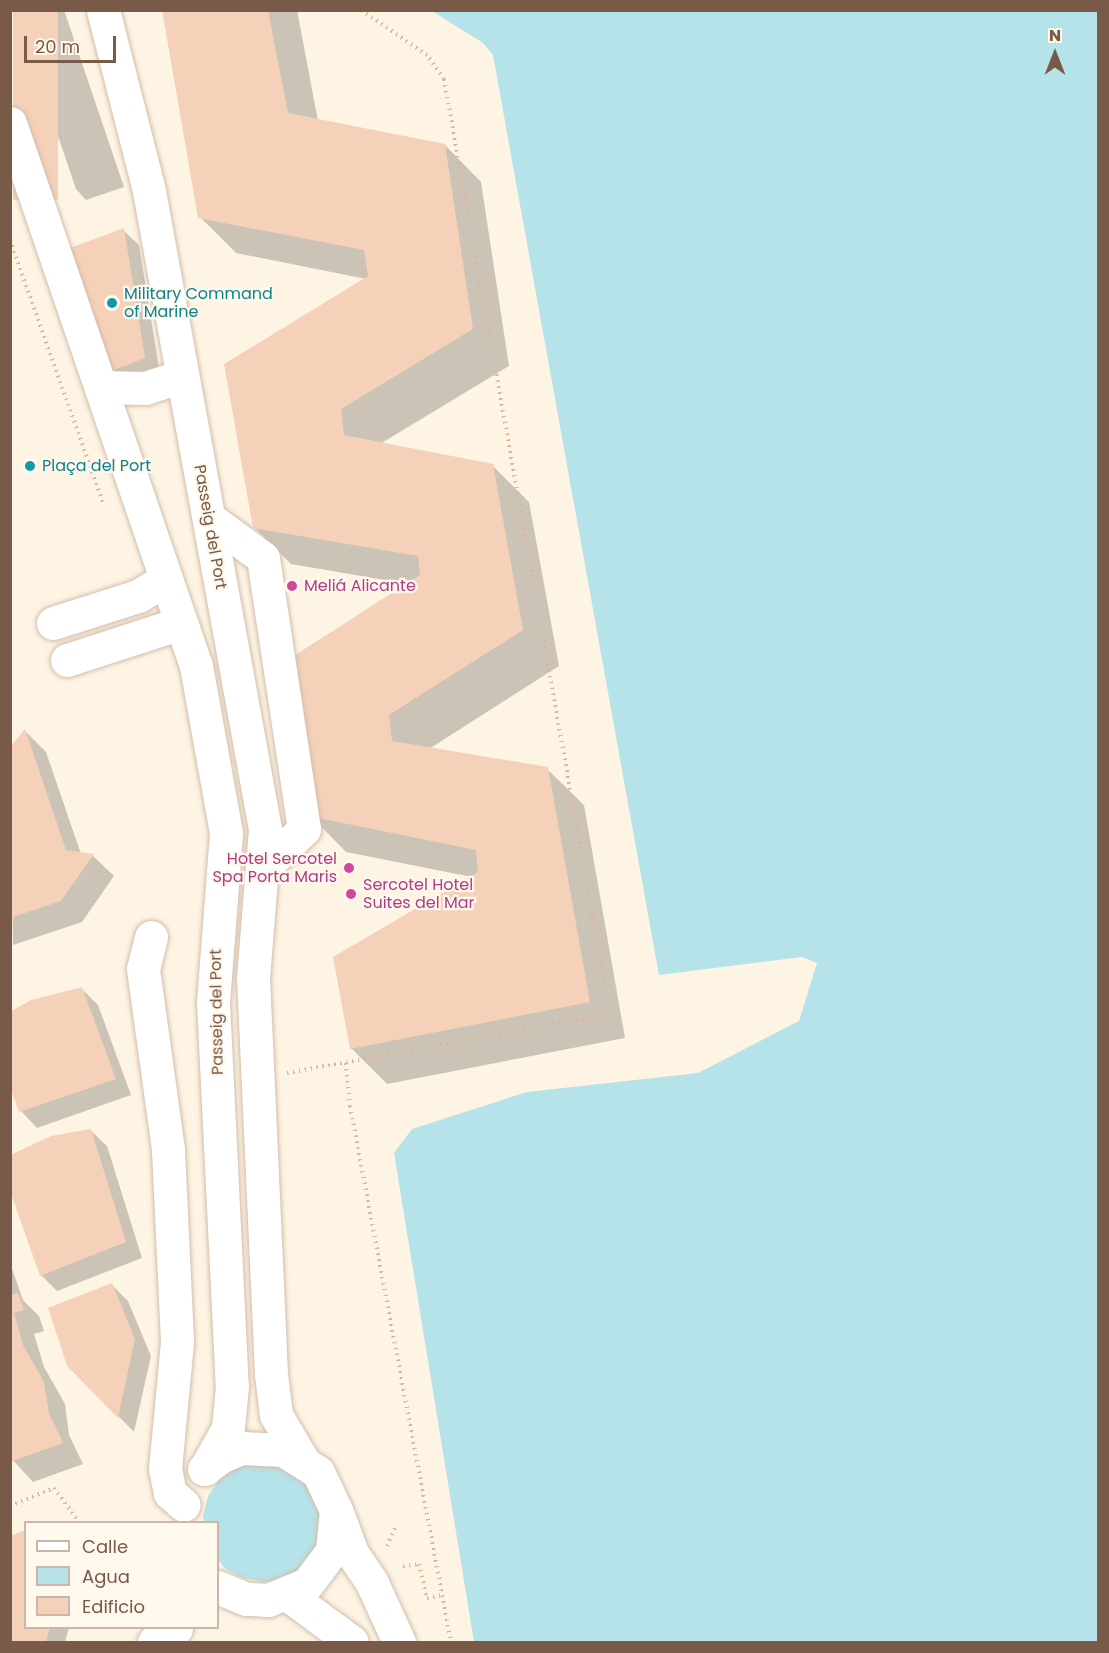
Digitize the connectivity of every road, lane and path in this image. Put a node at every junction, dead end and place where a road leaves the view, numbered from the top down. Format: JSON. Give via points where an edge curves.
{"nodes":[{"id":1,"x":103,"y":10,"type":"edge"},
{"id":2,"x":361,"y":10,"type":"edge"},
{"id":3,"x":10,"y":123,"type":"edge"},
{"id":4,"x":10,"y":240,"type":"edge"},
{"id":5,"x":182,"y":376,"type":"junction"},
{"id":6,"x":101,"y":387,"type":"junction"},
{"id":7,"x":104,"y":505,"type":"dead end"},
{"id":8,"x":209,"y":518,"type":"junction"},
{"id":9,"x":166,"y":579,"type":"junction"},
{"id":10,"x":53,"y":623,"type":"dead end"},
{"id":11,"x":181,"y":623,"type":"junction"},
{"id":12,"x":67,"y":660,"type":"dead end"},
{"id":13,"x":265,"y":866,"type":"junction"},
{"id":14,"x":151,"y":937,"type":"dead end"},
{"id":15,"x":346,"y":1063,"type":"junction"},
{"id":16,"x":256,"y":1076,"type":"junction"},
{"id":17,"x":302,"y":1459,"type":"junction"},
{"id":18,"x":205,"y":1469,"type":"junction"},
{"id":19,"x":10,"y":1506,"type":"edge"},
{"id":20,"x":336,"y":1510,"type":"junction"},
{"id":21,"x":184,"y":1514,"type":"edge"},
{"id":22,"x":78,"y":1521,"type":"edge"},
{"id":23,"x":403,"y":1566,"type":"dead end"},
{"id":24,"x":288,"y":1595,"type":"junction"},
{"id":25,"x":442,"y":1595,"type":"junction"},
{"id":26,"x":227,"y":1598,"type":"edge"},
{"id":27,"x":352,"y":1642,"type":"edge"},
{"id":28,"x":399,"y":1642,"type":"edge"},
{"id":29,"x":450,"y":1642,"type":"edge"}],
"edges":[{"from":1,"to":5,"type":"lane","name":"Passeig del Port","via":[[149,192]]},
{"from":2,"to":15,"type":"path","via":[[427,55],[444,80],[610,1014]]},
{"from":3,"to":6,"type":"lane","name":"Passeig del Port"},
{"from":4,"to":7,"type":"path"},
{"from":5,"to":6,"type":"lane","via":[[145,388]]},
{"from":5,"to":8,"type":"lane","name":"Passeig del Port"},
{"from":6,"to":9,"type":"lane","name":"Passeig del Port"},
{"from":8,"to":13,"type":"lane","name":"Passeig del Port","via":[[265,829]]},
{"from":8,"to":13,"type":"lane","via":[[263,558],[304,829]]},
{"from":9,"to":10,"type":"lane","via":[[138,596]]},
{"from":9,"to":11,"type":"lane","name":"Passeig del Port"},
{"from":11,"to":12,"type":"lane"},
{"from":11,"to":18,"type":"lane","name":"Passeig del Port","via":[[196,666],[226,833],[213,1002],[232,1386],[228,1428]]},
{"from":13,"to":16,"type":"lane","name":"Passeig del Port","via":[[253,977]]},
{"from":14,"to":21,"type":"lane","via":[[142,969],[168,1150],[177,1342],[165,1468],[170,1493]]},
{"from":15,"to":16,"type":"path"},
{"from":15,"to":25,"type":"path","via":[[350,1106]]},
{"from":16,"to":17,"type":"lane","name":"Passeig del Port","via":[[276,1415]]},
{"from":17,"to":18,"type":"lane","via":[[263,1446],[242,1448]]},
{"from":17,"to":20,"type":"lane","name":"Passeig del Port","via":[[318,1472]]},
{"from":18,"to":21,"type":"lane","name":"Passeig del Port"},
{"from":19,"to":22,"type":"path","via":[[54,1488]]},
{"from":20,"to":24,"type":"lane","via":[[332,1551],[306,1584]]},
{"from":20,"to":28,"type":"lane","name":"Passeig del Port","via":[[352,1553],[372,1583]]},
{"from":23,"to":25,"type":"path","via":[[419,1564],[427,1598]]},
{"from":24,"to":26,"type":"lane"},
{"from":24,"to":27,"type":"lane"},
{"from":25,"to":29,"type":"path"}]}
